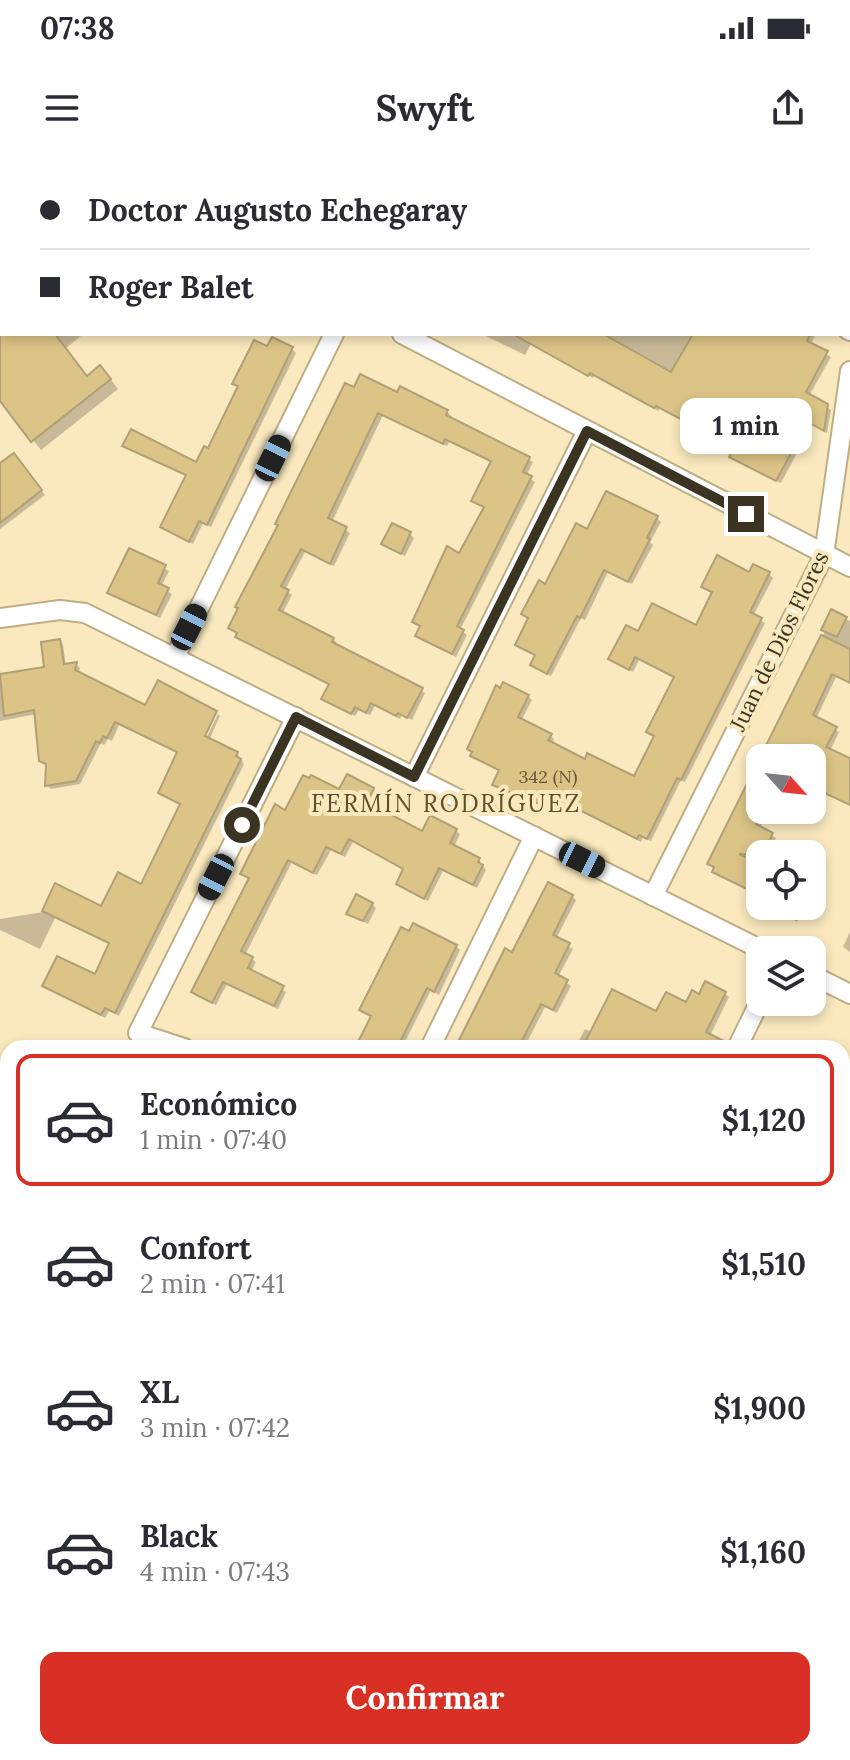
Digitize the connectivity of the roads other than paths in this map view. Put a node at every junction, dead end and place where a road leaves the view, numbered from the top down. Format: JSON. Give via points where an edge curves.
{"nodes":[{"id":1,"x":333,"y":336,"type":"edge"},
{"id":2,"x":406,"y":336,"type":"edge"},
{"id":3,"x":850,"y":371,"type":"edge"},
{"id":4,"x":587,"y":431,"type":"junction"},
{"id":5,"x":824,"y":555,"type":"junction"},
{"id":6,"x":850,"y":567,"type":"edge"},
{"id":7,"x":0,"y":618,"type":"edge"},
{"id":8,"x":175,"y":657,"type":"junction"},
{"id":9,"x":296,"y":717,"type":"junction"},
{"id":10,"x":414,"y":777,"type":"junction"},
{"id":11,"x":534,"y":836,"type":"junction"},
{"id":12,"x":653,"y":896,"type":"junction"},
{"id":13,"x":746,"y":942,"type":"edge"},
{"id":14,"x":826,"y":982,"type":"edge"},
{"id":15,"x":850,"y":994,"type":"edge"},
{"id":16,"x":753,"y":1016,"type":"edge"},
{"id":17,"x":159,"y":1040,"type":"edge"},
{"id":18,"x":434,"y":1040,"type":"edge"},
{"id":19,"x":741,"y":1040,"type":"edge"}],
"edges":[{"from":1,"to":8,"type":"street"},
{"from":2,"to":4,"type":"street"},
{"from":3,"to":5,"type":"street","name":"Juan de Dios Flores"},
{"from":4,"to":5,"type":"street"},
{"from":4,"to":10,"type":"street"},
{"from":5,"to":6,"type":"street"},
{"from":5,"to":12,"type":"street","name":"Juan de Dios Flores"},
{"from":7,"to":8,"type":"street","via":[[60,610],[85,613]]},
{"from":8,"to":9,"type":"street"},
{"from":9,"to":10,"type":"street"},
{"from":9,"to":17,"type":"street","via":[[138,1033]]},
{"from":10,"to":11,"type":"street"},
{"from":11,"to":12,"type":"street"},
{"from":11,"to":18,"type":"street"},
{"from":12,"to":13,"type":"street"},
{"from":14,"to":15,"type":"street"},
{"from":16,"to":19,"type":"street"}]}
